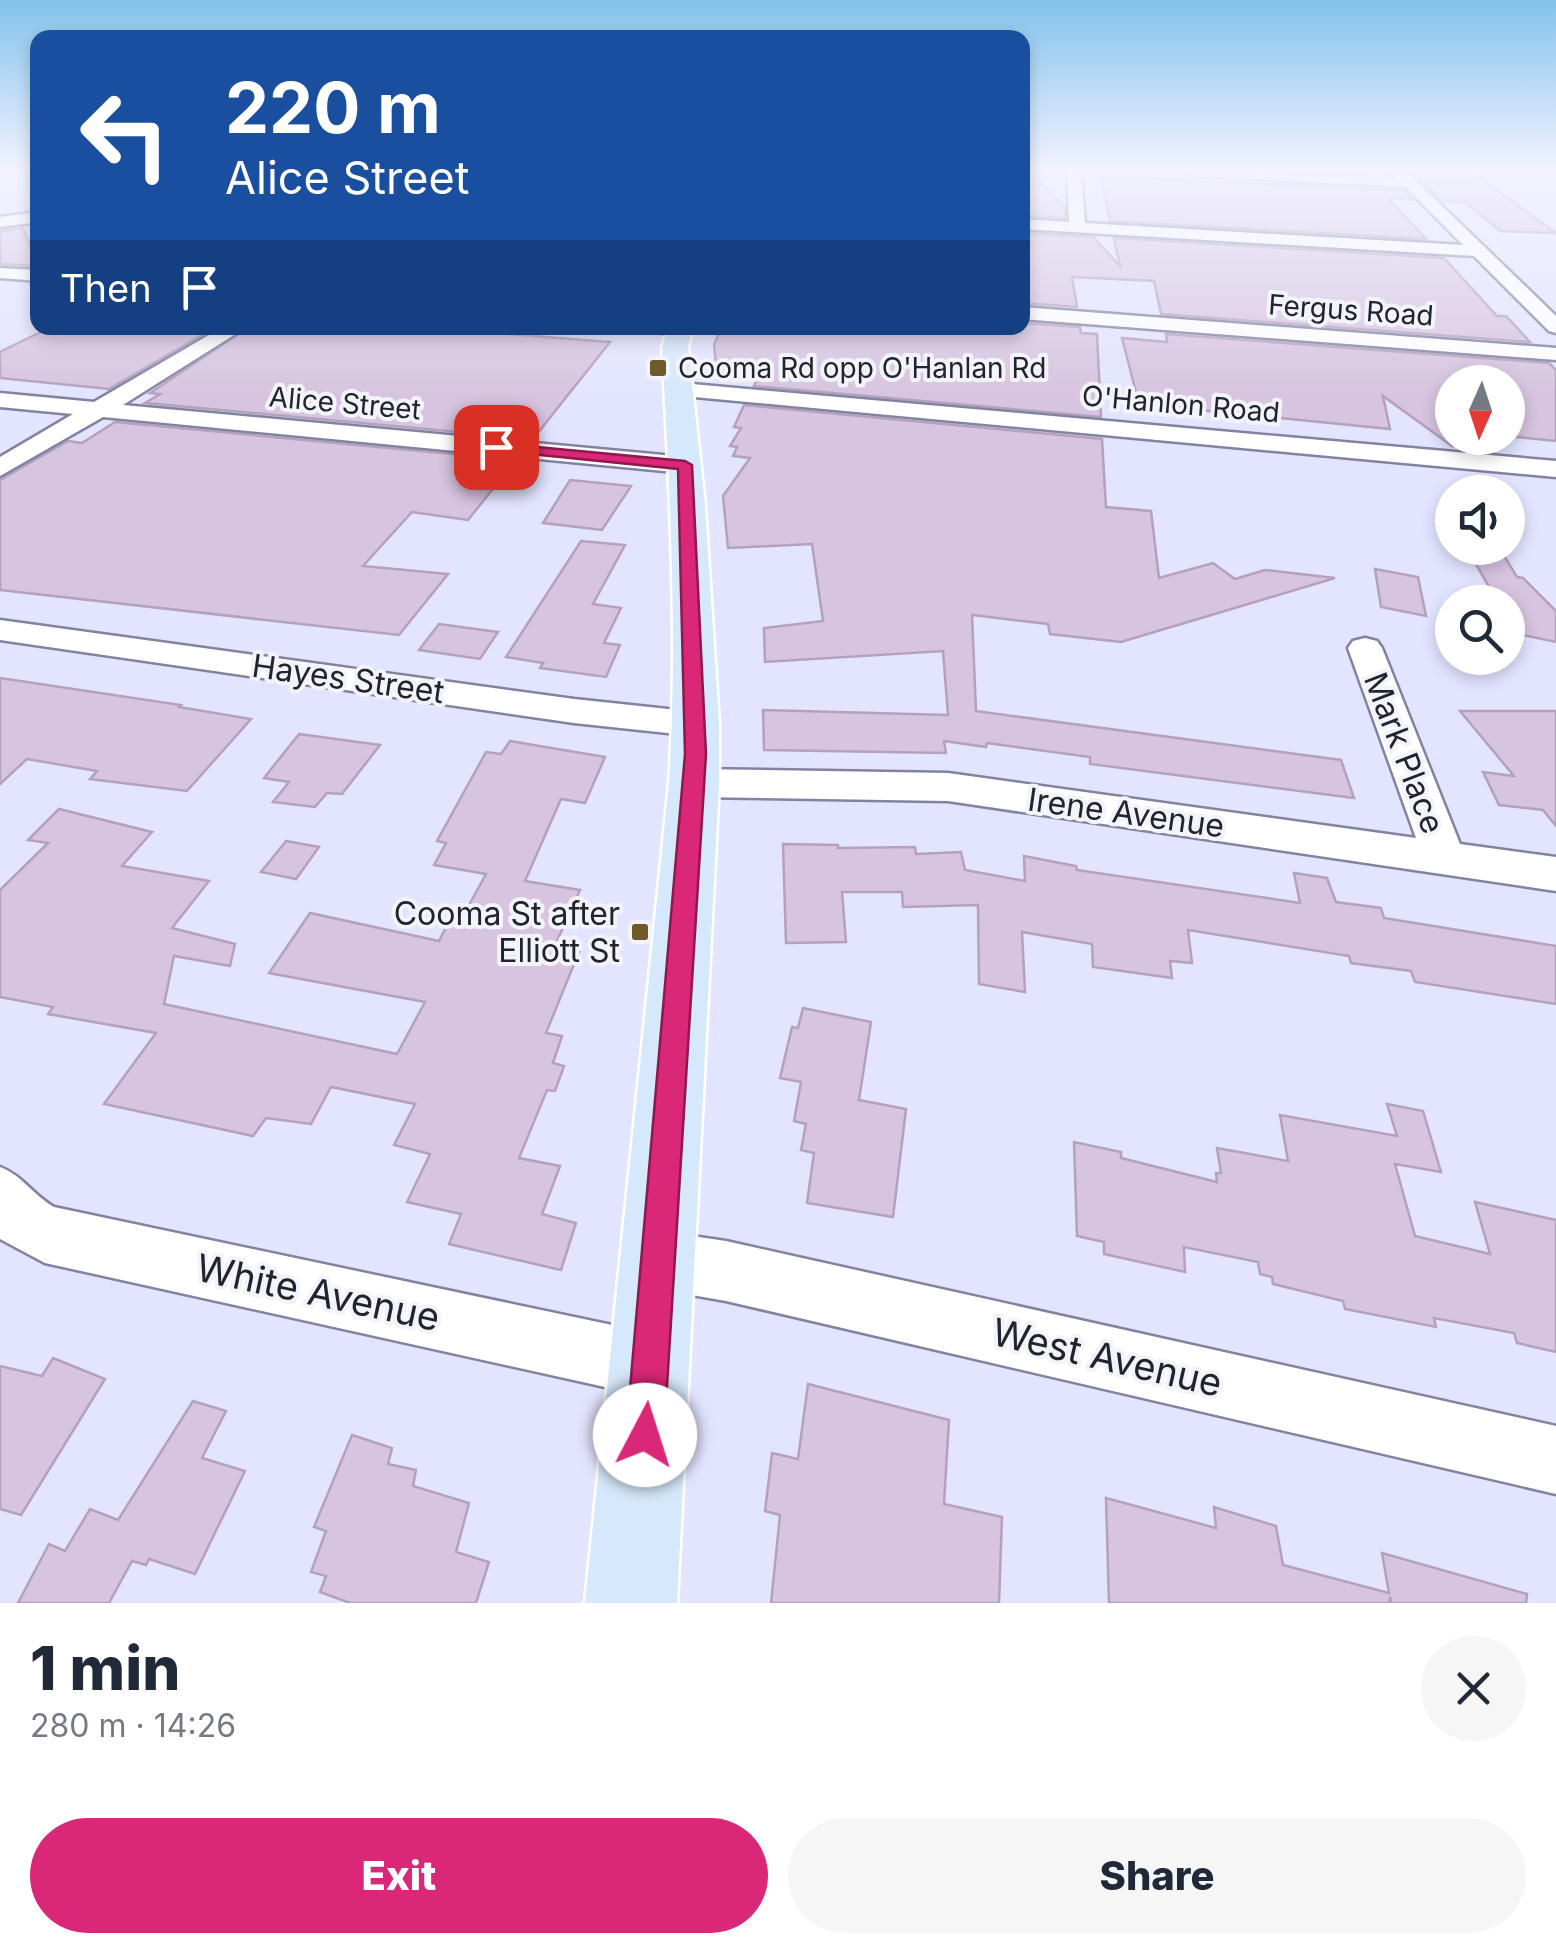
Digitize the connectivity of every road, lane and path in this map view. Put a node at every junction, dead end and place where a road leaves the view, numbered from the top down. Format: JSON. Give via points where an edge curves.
{"nodes":[{"id":1,"x":1399,"y":247,"type":"edge"},
{"id":2,"x":1478,"y":247,"type":"edge"},
{"id":3,"x":1483,"y":252,"type":"junction"},
{"id":4,"x":0,"y":273,"type":"edge"},
{"id":5,"x":30,"y":275,"type":"edge"},
{"id":6,"x":1030,"y":314,"type":"edge"},
{"id":7,"x":1556,"y":327,"type":"edge"},
{"id":8,"x":222,"y":335,"type":"edge"},
{"id":9,"x":671,"y":341,"type":"edge"},
{"id":10,"x":1556,"y":354,"type":"edge"},
{"id":11,"x":0,"y":400,"type":"edge"},
{"id":12,"x":99,"y":410,"type":"junction"},
{"id":13,"x":685,"y":465,"type":"junction"},
{"id":14,"x":0,"y":468,"type":"edge"},
{"id":15,"x":1556,"y":468,"type":"edge"},
{"id":16,"x":0,"y":630,"type":"edge"},
{"id":17,"x":1365,"y":648,"type":"dead end"},
{"id":18,"x":696,"y":724,"type":"junction"},
{"id":19,"x":694,"y":783,"type":"junction"},
{"id":20,"x":1444,"y":858,"type":"junction"},
{"id":21,"x":1556,"y":874,"type":"edge"},
{"id":22,"x":0,"y":1195,"type":"edge"},
{"id":23,"x":658,"y":1260,"type":"junction"},
{"id":24,"x":650,"y":1366,"type":"junction"},
{"id":25,"x":1556,"y":1460,"type":"edge"},
{"id":26,"x":631,"y":1603,"type":"edge"}],
"edges":[{"from":1,"to":3,"type":"street"},
{"from":2,"to":3,"type":"street"},
{"from":3,"to":7,"type":"street"},
{"from":4,"to":5,"type":"street"},
{"from":6,"to":10,"type":"street","name":"Fergus Road"},
{"from":8,"to":12,"type":"street"},
{"from":9,"to":13,"type":"main road"},
{"from":9,"to":15,"type":"street","name":"O'Hanlon Road"},
{"from":11,"to":12,"type":"street","name":"Alice Street"},
{"from":12,"to":13,"type":"street","name":"Alice Street"},
{"from":12,"to":14,"type":"street"},
{"from":13,"to":18,"type":"main road"},
{"from":16,"to":18,"type":"street","name":"Hayes Street"},
{"from":17,"to":20,"type":"street","name":"Mark Place"},
{"from":18,"to":19,"type":"main road"},
{"from":19,"to":20,"type":"street","name":"Irene Avenue","via":[[948,787]]},
{"from":19,"to":23,"type":"main road"},
{"from":20,"to":21,"type":"street","name":"Irene Avenue"},
{"from":22,"to":24,"type":"street","name":"White Avenue","via":[[14,1216],[45,1234]]},
{"from":23,"to":24,"type":"main road"},
{"from":23,"to":25,"type":"street","name":"West Avenue"},
{"from":24,"to":26,"type":"main road"}]}
